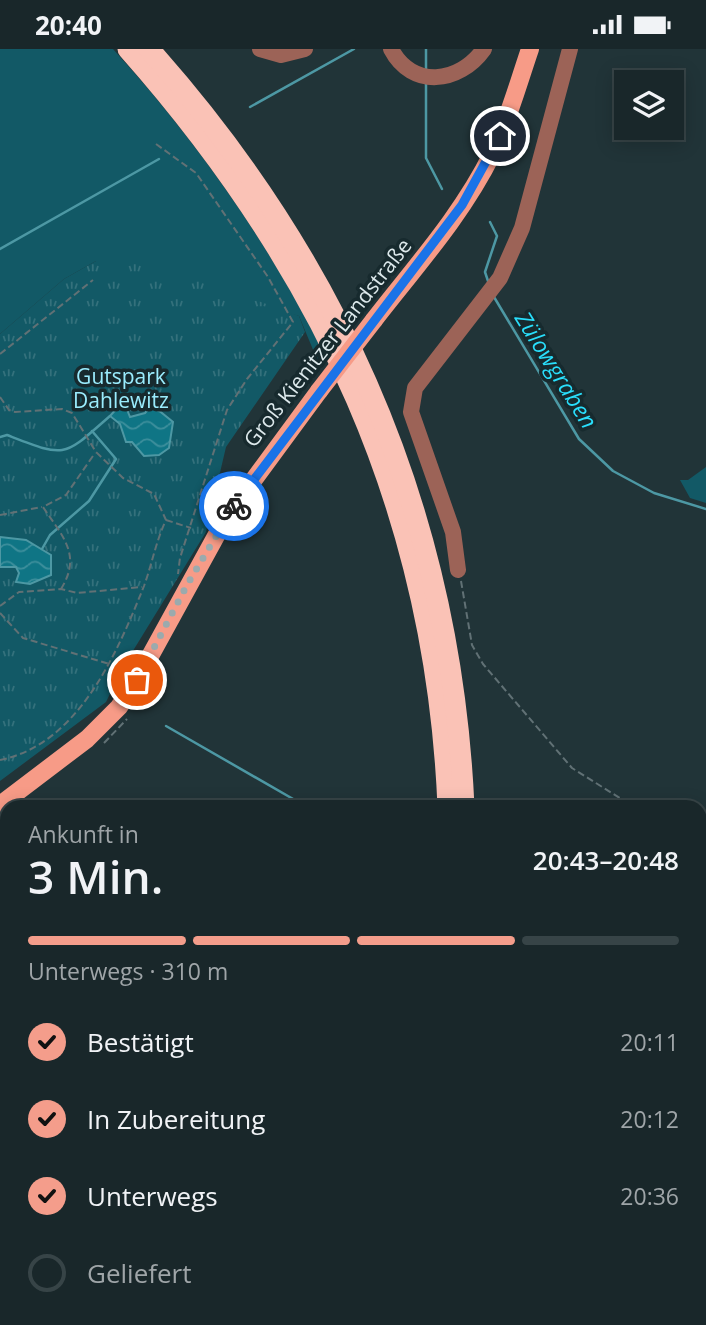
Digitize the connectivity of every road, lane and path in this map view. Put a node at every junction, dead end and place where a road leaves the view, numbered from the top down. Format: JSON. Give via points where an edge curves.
{"nodes":[{"id":1,"x":128,"y":49,"type":"edge"},
{"id":2,"x":149,"y":49,"type":"edge"},
{"id":3,"x":260,"y":49,"type":"edge"},
{"id":4,"x":305,"y":49,"type":"edge"},
{"id":5,"x":391,"y":49,"type":"edge"},
{"id":6,"x":484,"y":49,"type":"edge"},
{"id":7,"x":530,"y":49,"type":"edge"},
{"id":8,"x":570,"y":49,"type":"edge"},
{"id":9,"x":156,"y":144,"type":"dead end"},
{"id":10,"x":93,"y":280,"type":"dead end"},
{"id":11,"x":0,"y":354,"type":"edge"},
{"id":12,"x":0,"y":397,"type":"edge"},
{"id":13,"x":96,"y":452,"type":"junction"},
{"id":14,"x":43,"y":507,"type":"junction"},
{"id":15,"x":0,"y":515,"type":"edge"},
{"id":16,"x":166,"y":520,"type":"junction"},
{"id":17,"x":192,"y":528,"type":"junction"},
{"id":18,"x":458,"y":570,"type":"joint"},
{"id":19,"x":187,"y":585,"type":"junction"},
{"id":20,"x":143,"y":587,"type":"junction"},
{"id":21,"x":61,"y":589,"type":"junction"},
{"id":22,"x":0,"y":606,"type":"edge"},
{"id":23,"x":0,"y":613,"type":"edge"},
{"id":24,"x":108,"y":666,"type":"junction"},
{"id":25,"x":142,"y":681,"type":"junction"},
{"id":26,"x":0,"y":760,"type":"edge"},
{"id":27,"x":6,"y":800,"type":"edge"},
{"id":28,"x":447,"y":800,"type":"edge"},
{"id":29,"x":463,"y":800,"type":"edge"},
{"id":30,"x":623,"y":800,"type":"edge"}],
"edges":[{"from":1,"to":28,"type":"highway","via":[[206,142],[264,222],[348,379],[398,507],[413,564],[440,711]]},
{"from":2,"to":29,"type":"highway","via":[[208,117],[280,218],[336,316],[386,427],[413,501],[446,637]]},
{"from":3,"to":4,"type":"street","via":[[281,55]]},
{"from":5,"to":6,"type":"street","via":[[400,66],[427,77],[465,68]]},
{"from":7,"to":19,"type":"main road","name":"Groß Kienitzer Landstraße","bridge":true,"via":[[500,136],[462,205],[246,487]]},
{"from":8,"to":18,"type":"street","via":[[522,228],[500,278],[415,388],[412,400],[411,412],[453,532]]},
{"from":9,"to":17,"type":"path","via":[[196,173],[268,277],[293,322],[227,410]]},
{"from":10,"to":11,"type":"path"},
{"from":12,"to":13,"type":"path","via":[[15,412],[62,409],[72,413]]},
{"from":13,"to":14,"type":"path","via":[[71,490]]},
{"from":13,"to":16,"type":"path","via":[[123,478],[154,495]]},
{"from":14,"to":15,"type":"path"},
{"from":14,"to":21,"type":"path","via":[[71,554],[70,574]]},
{"from":16,"to":17,"type":"path"},
{"from":16,"to":20,"type":"path"},
{"from":17,"to":19,"type":"path","via":[[178,577]]},
{"from":18,"to":30,"type":"path","via":[[472,645],[483,664],[572,768]]},
{"from":19,"to":25,"type":"main road","name":"Groß Kienitzer Landstraße"},
{"from":20,"to":21,"type":"path","via":[[78,593]]},
{"from":20,"to":24,"type":"path"},
{"from":21,"to":22,"type":"path","via":[[19,592]]},
{"from":23,"to":24,"type":"path","via":[[23,638]]},
{"from":24,"to":25,"type":"path","via":[[123,667]]},
{"from":24,"to":26,"type":"path","via":[[81,708],[55,732],[23,754]]},
{"from":25,"to":27,"type":"main road","name":"Groß Kienitzer Landstraße","via":[[103,725]]}]}
